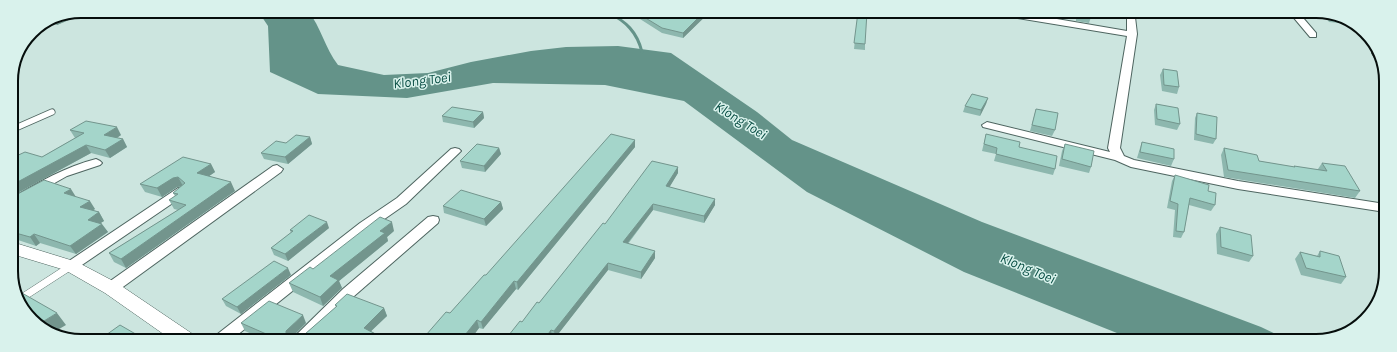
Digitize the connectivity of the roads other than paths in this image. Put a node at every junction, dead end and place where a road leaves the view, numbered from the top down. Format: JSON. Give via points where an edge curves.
{"nodes":[{"id":1,"x":1041,"y":18,"type":"edge"},
{"id":2,"x":1131,"y":18,"type":"edge"},
{"id":3,"x":1298,"y":18,"type":"edge"},
{"id":4,"x":1132,"y":34,"type":"junction"},
{"id":5,"x":1313,"y":35,"type":"dead end"},
{"id":6,"x":52,"y":112,"type":"dead end"},
{"id":7,"x":987,"y":125,"type":"dead end"},
{"id":8,"x":18,"y":127,"type":"edge"},
{"id":9,"x":455,"y":151,"type":"dead end"},
{"id":10,"x":1119,"y":158,"type":"junction"},
{"id":11,"x":96,"y":163,"type":"dead end"},
{"id":12,"x":277,"y":169,"type":"dead end"},
{"id":13,"x":182,"y":191,"type":"edge"},
{"id":14,"x":18,"y":200,"type":"edge"},
{"id":15,"x":1379,"y":207,"type":"edge"},
{"id":16,"x":433,"y":220,"type":"dead end"},
{"id":17,"x":18,"y":250,"type":"edge"},
{"id":18,"x":71,"y":266,"type":"junction"},
{"id":19,"x":111,"y":288,"type":"junction"},
{"id":20,"x":24,"y":297,"type":"edge"},
{"id":21,"x":178,"y":334,"type":"edge"},
{"id":22,"x":228,"y":334,"type":"edge"},
{"id":23,"x":305,"y":334,"type":"edge"}],
"edges":[{"from":1,"to":4,"type":"street"},
{"from":2,"to":4,"type":"street"},
{"from":3,"to":5,"type":"street"},
{"from":4,"to":10,"type":"street","via":[[1114,148]]},
{"from":6,"to":8,"type":"lane"},
{"from":7,"to":10,"type":"street"},
{"from":9,"to":22,"type":"street","via":[[388,213],[365,226]]},
{"from":10,"to":15,"type":"street","via":[[1238,185]]},
{"from":11,"to":14,"type":"street","via":[[70,170]]},
{"from":12,"to":19,"type":"street"},
{"from":13,"to":18,"type":"street"},
{"from":16,"to":23,"type":"street","via":[[348,293]]},
{"from":17,"to":18,"type":"street"},
{"from":18,"to":19,"type":"street"},
{"from":18,"to":20,"type":"lane"},
{"from":19,"to":21,"type":"street"}]}
